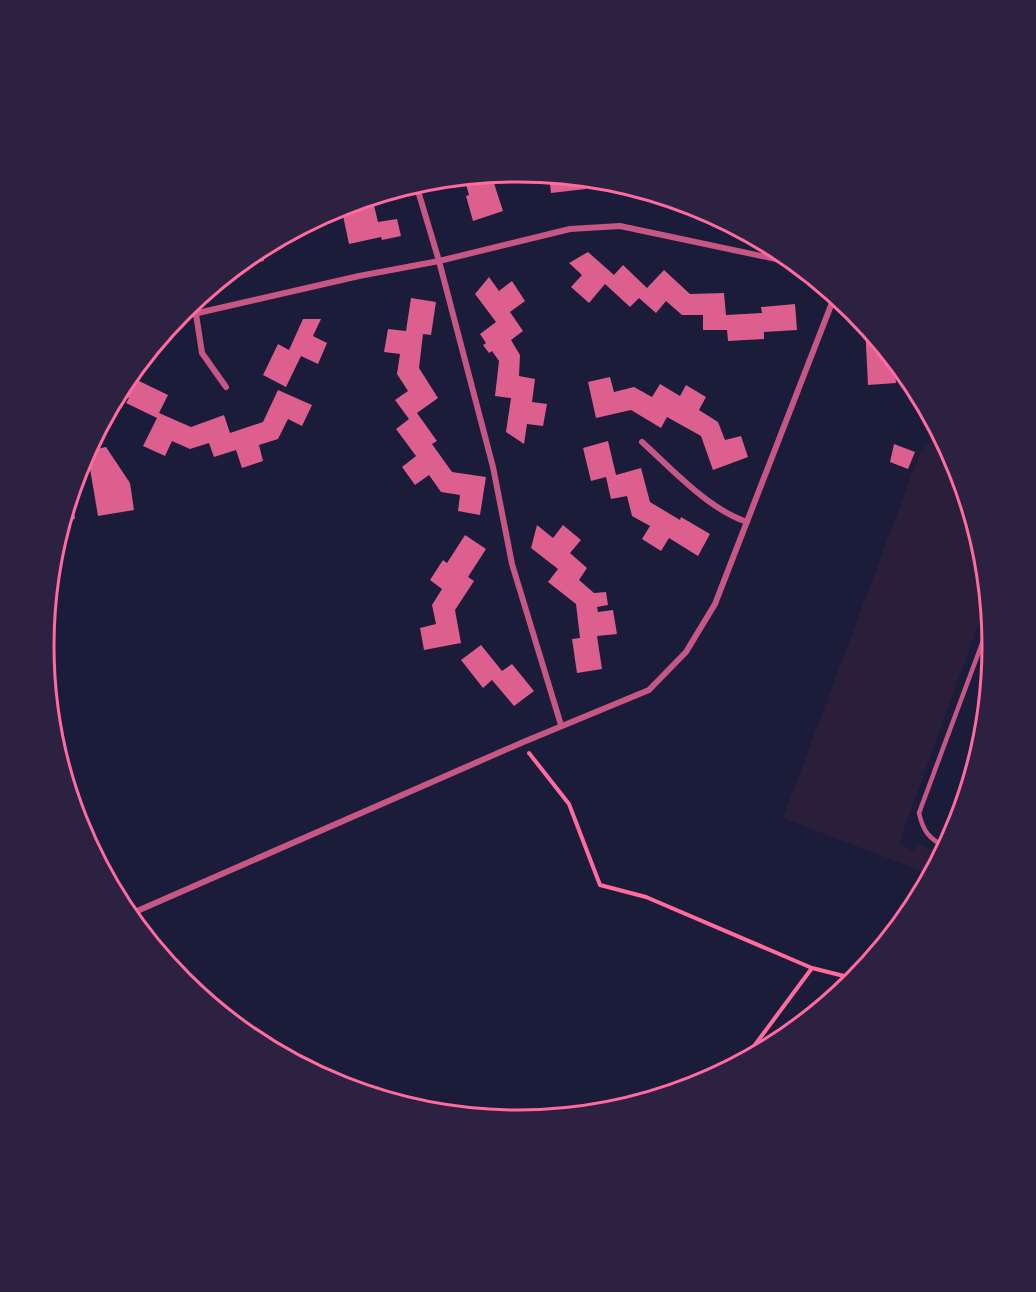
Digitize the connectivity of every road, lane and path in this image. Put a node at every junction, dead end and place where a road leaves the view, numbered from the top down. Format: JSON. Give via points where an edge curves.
{"nodes":[{"id":1,"x":419,"y":193,"type":"edge"},
{"id":2,"x":773,"y":258,"type":"edge"},
{"id":3,"x":439,"y":261,"type":"junction"},
{"id":4,"x":831,"y":304,"type":"edge"},
{"id":5,"x":195,"y":314,"type":"joint"},
{"id":6,"x":226,"y":387,"type":"dead end"},
{"id":7,"x":642,"y":442,"type":"dead end"},
{"id":8,"x":747,"y":522,"type":"junction"},
{"id":9,"x":982,"y":644,"type":"edge"},
{"id":10,"x":561,"y":725,"type":"junction"},
{"id":11,"x":521,"y":743,"type":"junction"},
{"id":12,"x":938,"y":843,"type":"edge"},
{"id":13,"x":137,"y":911,"type":"edge"},
{"id":14,"x":812,"y":968,"type":"junction"},
{"id":15,"x":844,"y":976,"type":"edge"},
{"id":16,"x":755,"y":1045,"type":"edge"}],
"edges":[{"from":1,"to":3,"type":"street"},
{"from":2,"to":3,"type":"street","via":[[621,226],[570,230]]},
{"from":3,"to":5,"type":"street"},
{"from":3,"to":10,"type":"street","via":[[493,467],[512,564]]},
{"from":4,"to":8,"type":"street"},
{"from":5,"to":6,"type":"street","via":[[202,353]]},
{"from":7,"to":8,"type":"street","via":[[692,487],[731,516]]},
{"from":8,"to":10,"type":"street","via":[[715,604],[686,652],[649,690]]},
{"from":9,"to":12,"type":"lane","via":[[919,813],[923,828]]},
{"from":10,"to":11,"type":"street"},
{"from":11,"to":13,"type":"street"},
{"from":11,"to":14,"type":"path","via":[[569,804],[600,885],[646,897]]},
{"from":14,"to":15,"type":"path"},
{"from":14,"to":16,"type":"path"}]}
